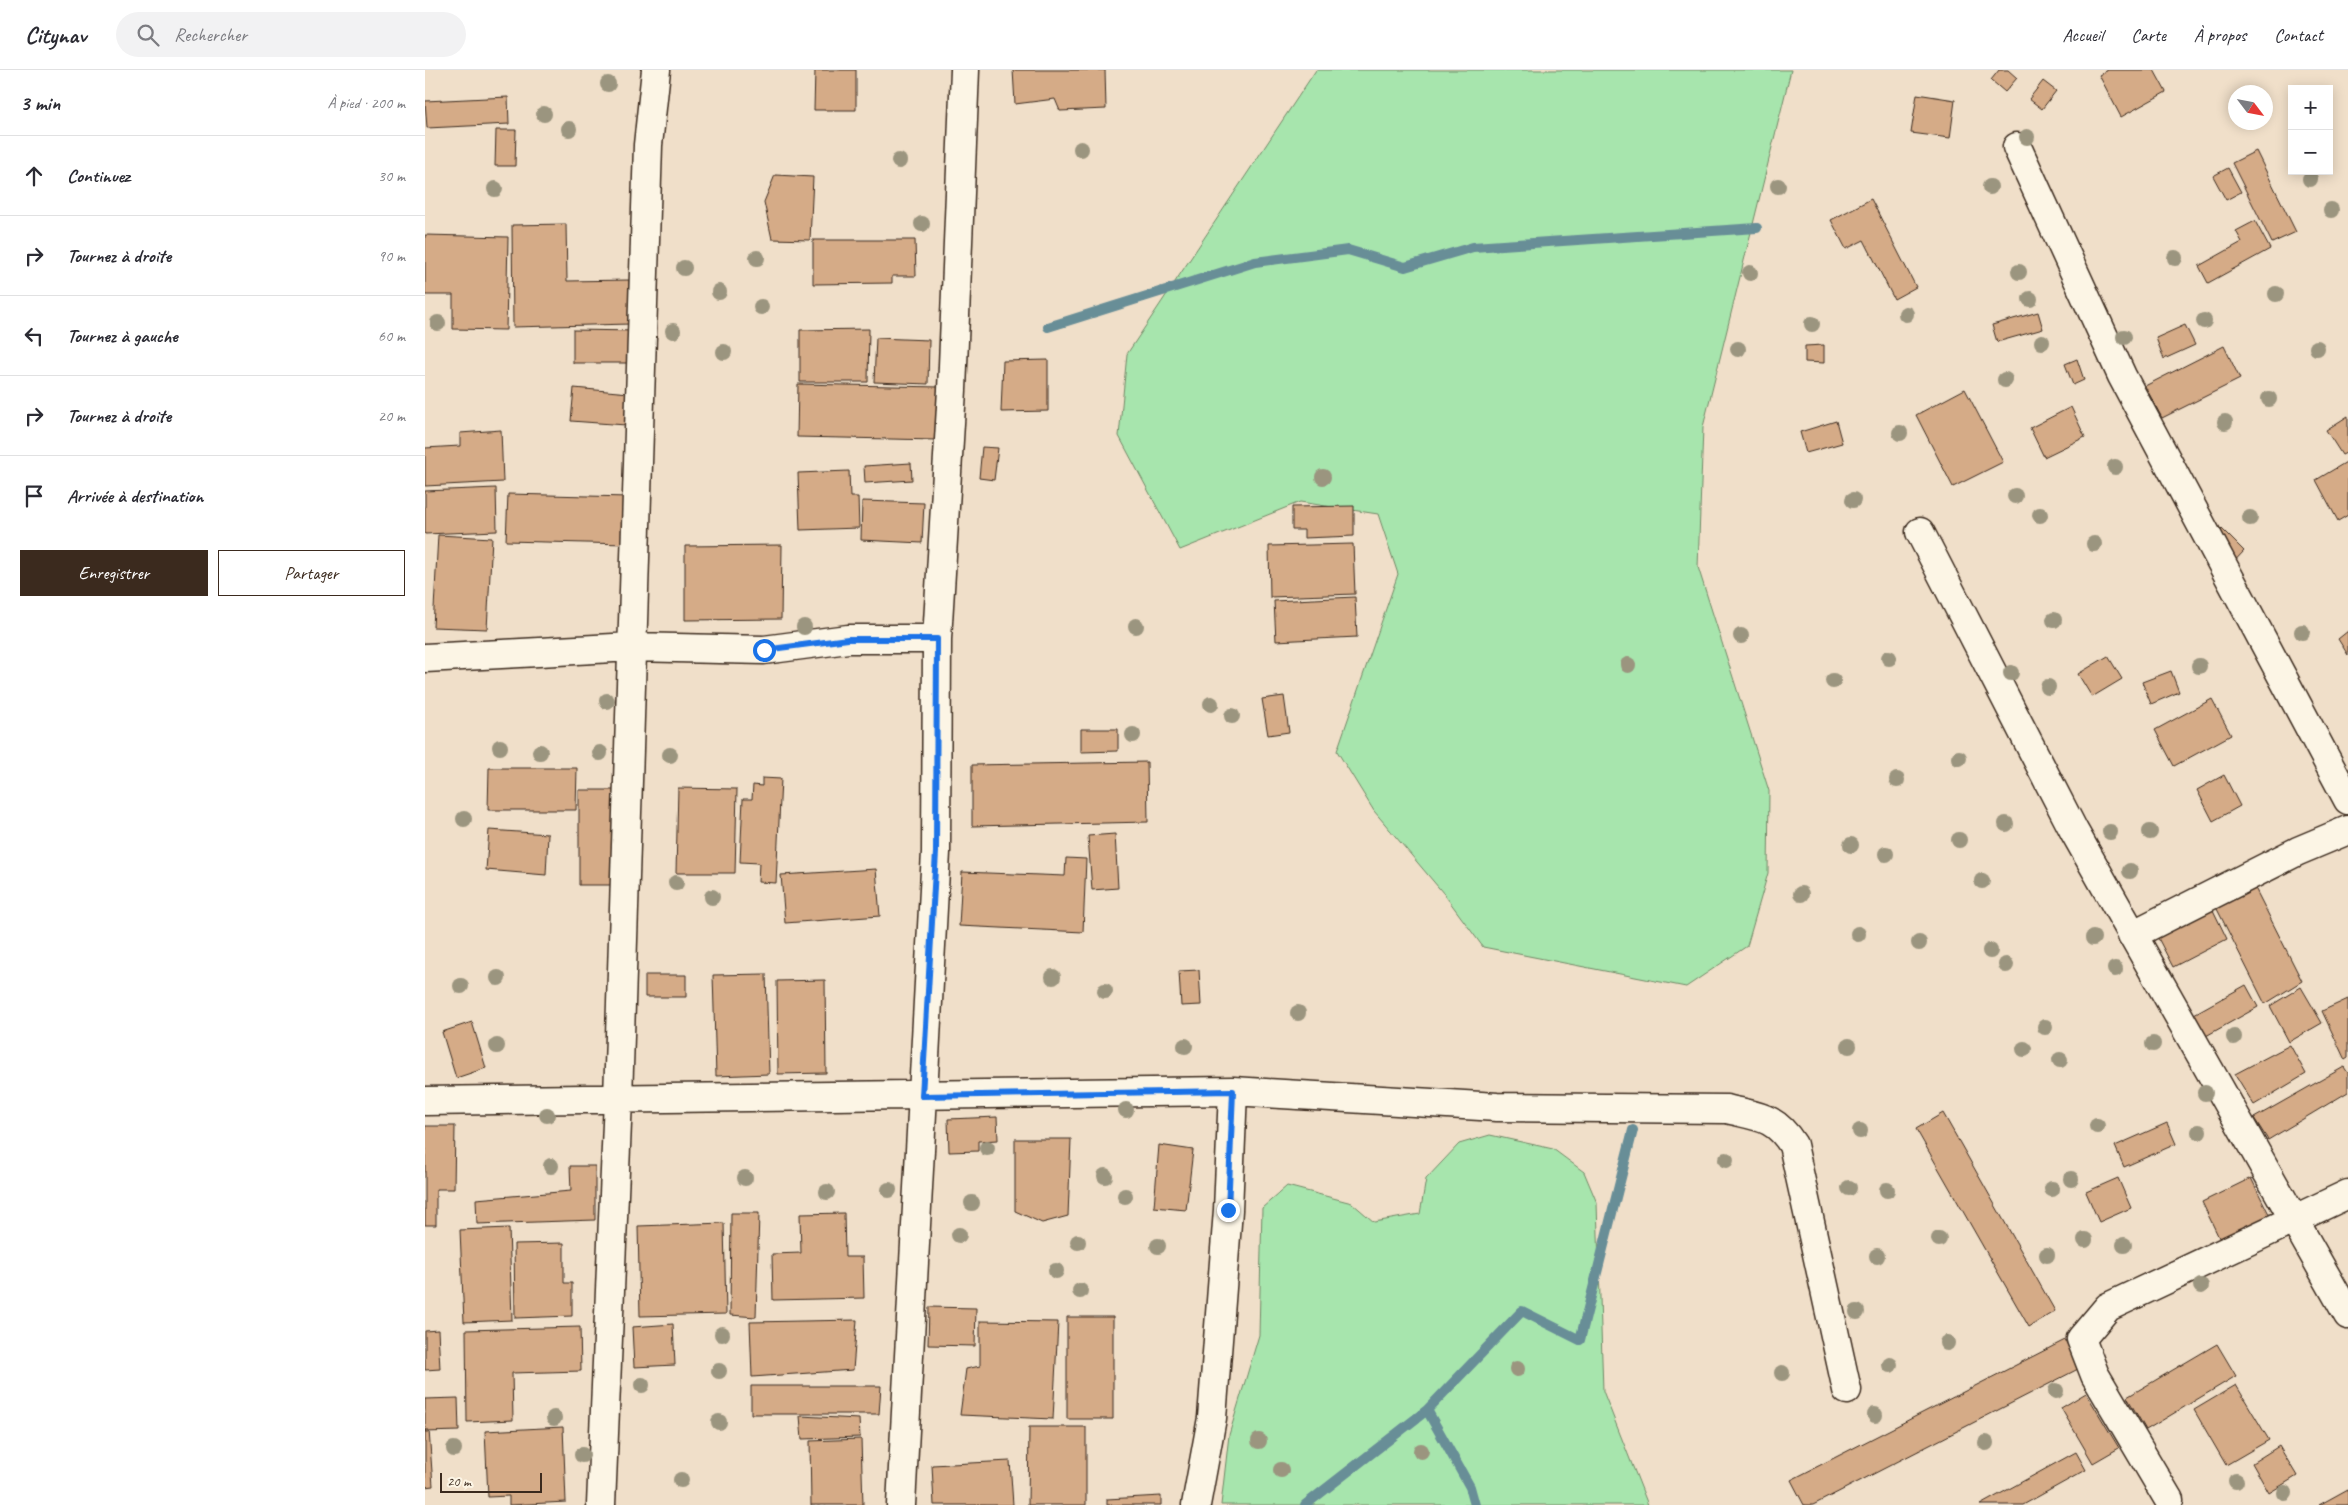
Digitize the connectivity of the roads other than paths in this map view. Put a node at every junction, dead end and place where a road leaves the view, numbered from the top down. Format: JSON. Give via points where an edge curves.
{"nodes":[{"id":1,"x":657,"y":70,"type":"edge"},
{"id":2,"x":965,"y":70,"type":"edge"},
{"id":3,"x":2017,"y":147,"type":"dead end"},
{"id":4,"x":1920,"y":532,"type":"dead end"},
{"id":5,"x":937,"y":639,"type":"junction"},
{"id":6,"x":632,"y":648,"type":"junction"},
{"id":7,"x":425,"y":658,"type":"edge"},
{"id":8,"x":2348,"y":800,"type":"edge"},
{"id":9,"x":2348,"y":830,"type":"edge"},
{"id":10,"x":2132,"y":935,"type":"junction"},
{"id":11,"x":1233,"y":1091,"type":"junction"},
{"id":12,"x":922,"y":1096,"type":"junction"},
{"id":13,"x":618,"y":1099,"type":"junction"},
{"id":14,"x":425,"y":1101,"type":"edge"},
{"id":15,"x":2348,"y":1194,"type":"edge"},
{"id":16,"x":2295,"y":1220,"type":"junction"},
{"id":17,"x":2348,"y":1314,"type":"edge"},
{"id":18,"x":1847,"y":1390,"type":"dead end"},
{"id":19,"x":2169,"y":1500,"type":"dead end"},
{"id":20,"x":601,"y":1505,"type":"edge"},
{"id":21,"x":901,"y":1505,"type":"edge"},
{"id":22,"x":1195,"y":1505,"type":"edge"}],
"edges":[{"from":1,"to":6,"type":"street","via":[[648,145]]},
{"from":2,"to":5,"type":"street","via":[[952,390]]},
{"from":3,"to":8,"type":"street","via":[[2122,376]]},
{"from":4,"to":10,"type":"street","via":[[2074,831]]},
{"from":5,"to":6,"type":"street","via":[[848,639],[764,650]]},
{"from":5,"to":12,"type":"street","via":[[936,852]]},
{"from":6,"to":7,"type":"street"},
{"from":6,"to":13,"type":"street"},
{"from":9,"to":10,"type":"street"},
{"from":10,"to":16,"type":"street"},
{"from":11,"to":12,"type":"street"},
{"from":11,"to":18,"type":"street","via":[[1497,1108],[1727,1109],[1764,1118],[1783,1128],[1793,1145]]},
{"from":11,"to":22,"type":"street","via":[[1228,1210],[1212,1418]]},
{"from":12,"to":13,"type":"street"},
{"from":12,"to":21,"type":"street"},
{"from":13,"to":14,"type":"street"},
{"from":13,"to":20,"type":"street"},
{"from":15,"to":16,"type":"street"},
{"from":16,"to":17,"type":"street"},
{"from":16,"to":19,"type":"street","via":[[2109,1307],[2081,1339],[2095,1375]]}]}
